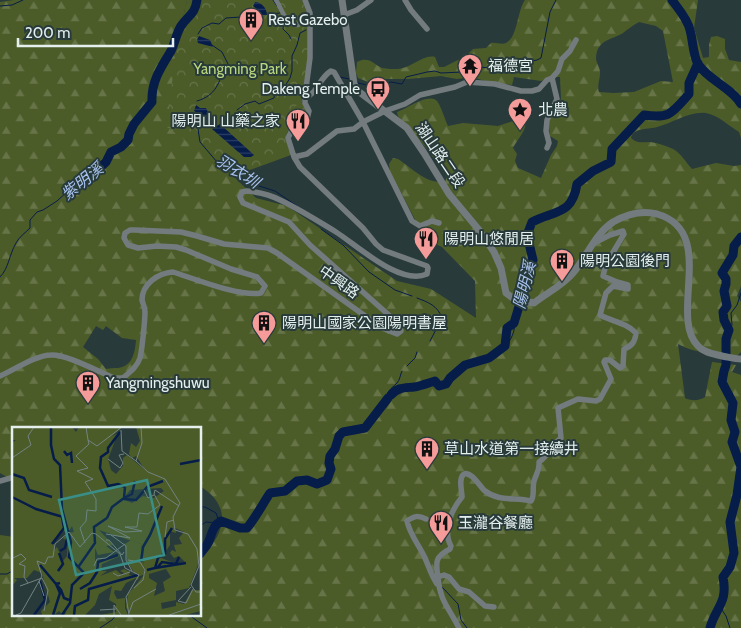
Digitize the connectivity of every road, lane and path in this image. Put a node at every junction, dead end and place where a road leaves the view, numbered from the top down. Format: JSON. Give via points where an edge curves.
{"nodes":[{"id":1,"x":276,"y":0,"type":"edge"},
{"id":2,"x":305,"y":0,"type":"edge"},
{"id":3,"x":342,"y":0,"type":"edge"},
{"id":4,"x":371,"y":0,"type":"edge"},
{"id":5,"x":405,"y":0,"type":"edge"},
{"id":6,"x":344,"y":15,"type":"junction"},
{"id":7,"x":301,"y":20,"type":"dead end"},
{"id":8,"x":426,"y":29,"type":"dead end"},
{"id":9,"x":576,"y":40,"type":"dead end"},
{"id":10,"x":552,"y":78,"type":"junction"},
{"id":11,"x":305,"y":98,"type":"junction"},
{"id":12,"x":385,"y":111,"type":"junction"},
{"id":13,"x":363,"y":122,"type":"junction"},
{"id":14,"x":547,"y":148,"type":"dead end"},
{"id":15,"x":294,"y":157,"type":"junction"},
{"id":16,"x":439,"y":223,"type":"dead end"},
{"id":17,"x":590,"y":245,"type":"junction"},
{"id":18,"x":738,"y":359,"type":"edge"},
{"id":19,"x":0,"y":376,"type":"edge"},
{"id":20,"x":12,"y":477,"type":"edge"},
{"id":21,"x":0,"y":481,"type":"edge"},
{"id":22,"x":426,"y":518,"type":"dead end"},
{"id":23,"x":437,"y":580,"type":"junction"},
{"id":24,"x":494,"y":608,"type":"dead end"},
{"id":25,"x":458,"y":628,"type":"edge"}],
"edges":[{"from":1,"to":7,"type":"street","via":[[288,23],[298,25]]},
{"from":2,"to":11,"type":"street","via":[[311,22]]},
{"from":3,"to":6,"type":"street","name":"湖山路二段"},
{"from":4,"to":6,"type":"street"},
{"from":5,"to":8,"type":"street"},
{"from":6,"to":12,"type":"street","name":"湖山路二段","via":[[354,84],[358,91]]},
{"from":9,"to":10,"type":"street"},
{"from":10,"to":12,"type":"street","via":[[532,91],[467,82]]},
{"from":10,"to":14,"type":"street","via":[[557,99],[547,120]]},
{"from":11,"to":13,"type":"street","via":[[316,91],[325,75],[334,72]]},
{"from":11,"to":15,"type":"street","via":[[309,110],[307,119],[293,128],[288,138]]},
{"from":12,"to":13,"type":"street"},
{"from":12,"to":17,"type":"street","name":"湖山路二段","via":[[407,128],[449,194],[479,230],[501,268],[506,293],[514,299],[534,303],[573,273]]},
{"from":13,"to":15,"type":"street","via":[[354,129],[337,131],[307,154]]},
{"from":13,"to":16,"type":"street","via":[[412,221],[420,226],[432,221]]},
{"from":15,"to":19,"type":"street","name":"中興路","via":[[376,244],[383,250],[427,266],[427,274],[406,274],[372,259],[337,232],[278,198],[247,191],[240,197],[243,203],[289,222],[310,246],[400,325],[401,331],[397,334],[382,328],[268,248],[224,244],[181,232],[135,230],[125,233],[128,245],[186,250],[257,277],[264,286],[261,293],[237,291],[173,272],[166,273],[146,287],[142,299],[145,311],[140,360],[123,378],[114,378],[53,354]]},
{"from":17,"to":18,"type":"street","via":[[602,230],[625,216],[639,212],[664,216],[676,224],[685,238],[689,257],[690,331],[698,346],[707,353]]},
{"from":17,"to":23,"type":"street","via":[[623,231],[603,276],[628,284],[628,289],[612,286],[606,293],[600,315],[631,328],[636,334],[636,341],[624,350],[620,368],[605,360],[611,379],[600,399],[578,399],[558,408],[561,438],[539,462],[532,501],[493,496],[470,475],[463,475],[460,479],[462,497],[454,506],[448,528],[451,546],[437,560]]},
{"from":20,"to":21,"type":"street"},
{"from":22,"to":23,"type":"street","via":[[414,516],[407,521],[429,571]]},
{"from":23,"to":24,"type":"street","via":[[449,577],[485,606]]},
{"from":23,"to":25,"type":"street","via":[[446,610]]}]}
